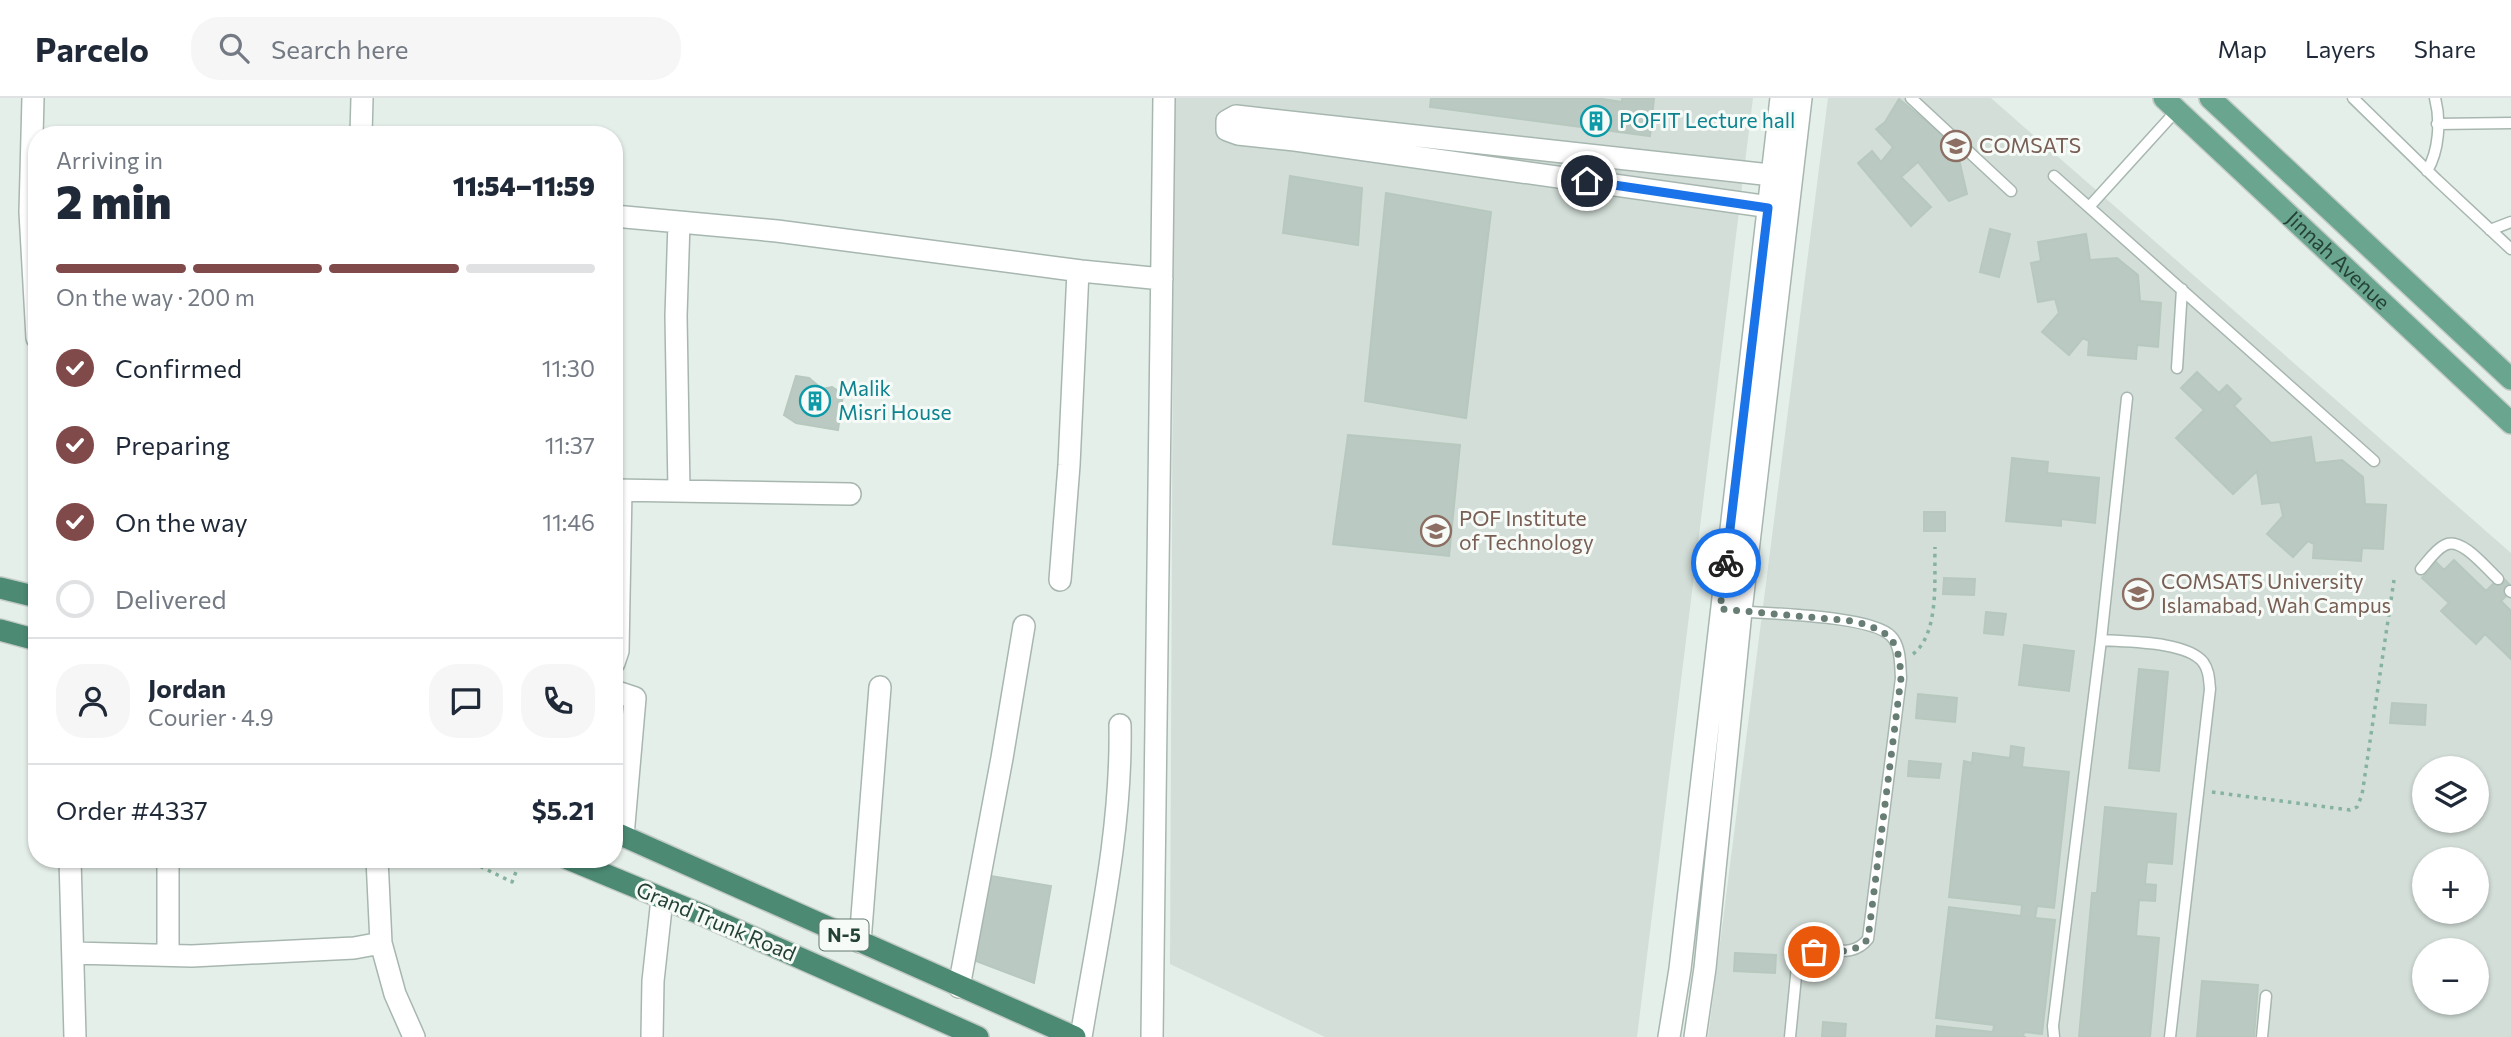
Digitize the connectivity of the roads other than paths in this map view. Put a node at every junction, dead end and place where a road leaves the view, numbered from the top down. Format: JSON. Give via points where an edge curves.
{"nodes":[{"id":1,"x":33,"y":98,"type":"edge"},
{"id":2,"x":362,"y":98,"type":"edge"},
{"id":3,"x":1164,"y":98,"type":"edge"},
{"id":4,"x":1781,"y":98,"type":"edge"},
{"id":5,"x":1801,"y":98,"type":"edge"},
{"id":6,"x":1911,"y":98,"type":"edge"},
{"id":7,"x":2210,"y":98,"type":"edge"},
{"id":8,"x":2353,"y":98,"type":"edge"},
{"id":9,"x":2435,"y":98,"type":"edge"},
{"id":10,"x":2170,"y":104,"type":"edge"},
{"id":11,"x":2511,"y":123,"type":"edge"},
{"id":12,"x":2437,"y":124,"type":"junction"},
{"id":13,"x":32,"y":126,"type":"edge"},
{"id":14,"x":361,"y":126,"type":"edge"},
{"id":15,"x":2427,"y":171,"type":"junction"},
{"id":16,"x":1781,"y":176,"type":"junction"},
{"id":17,"x":2054,"y":176,"type":"dead end"},
{"id":18,"x":2011,"y":191,"type":"dead end"},
{"id":19,"x":2089,"y":207,"type":"junction"},
{"id":20,"x":1778,"y":209,"type":"junction"},
{"id":21,"x":623,"y":217,"type":"edge"},
{"id":22,"x":679,"y":222,"type":"junction"},
{"id":23,"x":2511,"y":222,"type":"edge"},
{"id":24,"x":2490,"y":230,"type":"junction"},
{"id":25,"x":2511,"y":249,"type":"edge"},
{"id":26,"x":1078,"y":271,"type":"junction"},
{"id":27,"x":1162,"y":279,"type":"junction"},
{"id":28,"x":2182,"y":289,"type":"junction"},
{"id":29,"x":2446,"y":318,"type":"junction"},
{"id":30,"x":2423,"y":340,"type":"junction"},
{"id":31,"x":2178,"y":368,"type":"dead end"},
{"id":32,"x":2511,"y":379,"type":"edge"},
{"id":33,"x":2127,"y":398,"type":"dead end"},
{"id":34,"x":2511,"y":423,"type":"edge"},
{"id":35,"x":2374,"y":461,"type":"dead end"},
{"id":36,"x":623,"y":490,"type":"edge"},
{"id":37,"x":679,"y":491,"type":"junction"},
{"id":38,"x":850,"y":495,"type":"dead end"},
{"id":39,"x":2421,"y":569,"type":"dead end"},
{"id":40,"x":2498,"y":579,"type":"dead end"},
{"id":41,"x":1060,"y":580,"type":"dead end"},
{"id":42,"x":0,"y":587,"type":"edge"},
{"id":43,"x":28,"y":595,"type":"edge"},
{"id":44,"x":1730,"y":610,"type":"junction"},
{"id":45,"x":1024,"y":626,"type":"dead end"},
{"id":46,"x":0,"y":629,"type":"edge"},
{"id":47,"x":28,"y":637,"type":"edge"},
{"id":48,"x":2101,"y":640,"type":"junction"},
{"id":49,"x":880,"y":687,"type":"dead end"},
{"id":50,"x":623,"y":694,"type":"edge"},
{"id":51,"x":1120,"y":725,"type":"dead end"},
{"id":52,"x":623,"y":800,"type":"edge"},
{"id":53,"x":623,"y":836,"type":"edge"},
{"id":54,"x":69,"y":868,"type":"edge"},
{"id":55,"x":168,"y":868,"type":"edge"},
{"id":56,"x":377,"y":868,"type":"edge"},
{"id":57,"x":589,"y":868,"type":"edge"},
{"id":58,"x":663,"y":899,"type":"junction"},
{"id":59,"x":860,"y":942,"type":"junction"},
{"id":60,"x":381,"y":943,"type":"junction"},
{"id":61,"x":73,"y":953,"type":"junction"},
{"id":62,"x":169,"y":955,"type":"junction"},
{"id":63,"x":958,"y":987,"type":"junction"},
{"id":64,"x":2266,"y":996,"type":"dead end"},
{"id":65,"x":955,"y":1032,"type":"edge"},
{"id":66,"x":75,"y":1037,"type":"edge"},
{"id":67,"x":414,"y":1037,"type":"edge"},
{"id":68,"x":652,"y":1037,"type":"edge"},
{"id":69,"x":978,"y":1037,"type":"edge"},
{"id":70,"x":1075,"y":1037,"type":"edge"},
{"id":71,"x":1081,"y":1037,"type":"edge"},
{"id":72,"x":1152,"y":1037,"type":"edge"},
{"id":73,"x":1669,"y":1037,"type":"edge"},
{"id":74,"x":1695,"y":1037,"type":"edge"},
{"id":75,"x":1790,"y":1037,"type":"edge"},
{"id":76,"x":2054,"y":1037,"type":"edge"},
{"id":77,"x":2170,"y":1037,"type":"edge"},
{"id":78,"x":2262,"y":1037,"type":"edge"}],
"edges":[{"from":1,"to":13,"type":"street"},
{"from":2,"to":14,"type":"street"},
{"from":3,"to":27,"type":"street"},
{"from":4,"to":16,"type":"street"},
{"from":5,"to":16,"type":"street"},
{"from":6,"to":18,"type":"lane"},
{"from":7,"to":29,"type":"main road","name":"Jinnah Avenue"},
{"from":8,"to":15,"type":"lane"},
{"from":9,"to":12,"type":"lane"},
{"from":10,"to":19,"type":"lane"},
{"from":10,"to":30,"type":"main road","name":"Jinnah Avenue"},
{"from":11,"to":12,"type":"lane"},
{"from":12,"to":15,"type":"lane","via":[[2434,160]]},
{"from":15,"to":24,"type":"lane"},
{"from":16,"to":20,"type":"street"},
{"from":16,"to":20,"type":"street","via":[[1236,116],[1227,121],[1227,130],[1238,134]]},
{"from":17,"to":19,"type":"lane"},
{"from":19,"to":28,"type":"lane"},
{"from":20,"to":44,"type":"street"},
{"from":21,"to":22,"type":"street"},
{"from":22,"to":26,"type":"street"},
{"from":22,"to":37,"type":"street"},
{"from":23,"to":24,"type":"lane"},
{"from":24,"to":25,"type":"lane"},
{"from":26,"to":27,"type":"street"},
{"from":26,"to":41,"type":"street"},
{"from":27,"to":72,"type":"street"},
{"from":28,"to":31,"type":"lane"},
{"from":28,"to":35,"type":"lane"},
{"from":29,"to":30,"type":"main road"},
{"from":29,"to":32,"type":"main road","name":"Jinnah Avenue"},
{"from":30,"to":34,"type":"main road","name":"Jinnah Avenue"},
{"from":33,"to":48,"type":"lane"},
{"from":36,"to":37,"type":"street"},
{"from":37,"to":38,"type":"street"},
{"from":39,"to":40,"type":"lane","via":[[2451,542],[2461,545]]},
{"from":42,"to":43,"type":"highway"},
{"from":44,"to":73,"type":"street"},
{"from":44,"to":74,"type":"street","via":[[1705,968]]},
{"from":44,"to":75,"type":"lane","via":[[1853,621],[1891,636],[1898,648],[1901,678],[1868,939],[1851,951],[1803,956],[1797,966]]},
{"from":45,"to":63,"type":"street"},
{"from":46,"to":47,"type":"highway"},
{"from":48,"to":76,"type":"lane"},
{"from":48,"to":77,"type":"lane","via":[[2174,647],[2193,653],[2208,673],[2200,791]]},
{"from":49,"to":59,"type":"street"},
{"from":50,"to":52,"type":"street","via":[[635,698]]},
{"from":51,"to":71,"type":"street","via":[[1114,832]]},
{"from":53,"to":59,"type":"highway","name":"Grand Trunk Road","number":"N-5"},
{"from":54,"to":61,"type":"street"},
{"from":55,"to":62,"type":"street"},
{"from":56,"to":60,"type":"street"},
{"from":57,"to":58,"type":"highway","name":"Grand Trunk Road","number":"N-5"},
{"from":58,"to":65,"type":"highway","name":"Grand Trunk Road","number":"N-5"},
{"from":58,"to":68,"type":"street"},
{"from":59,"to":63,"type":"highway","name":"Grand Trunk Road","number":"N-5"},
{"from":60,"to":62,"type":"street"},
{"from":60,"to":67,"type":"street","via":[[395,994]]},
{"from":61,"to":62,"type":"street"},
{"from":61,"to":66,"type":"street"},
{"from":63,"to":70,"type":"highway","name":"Grand Trunk Road","number":"N-5"},
{"from":64,"to":78,"type":"lane"},
{"from":65,"to":69,"type":"highway","name":"Grand Trunk Road","number":"N-5"}]}
